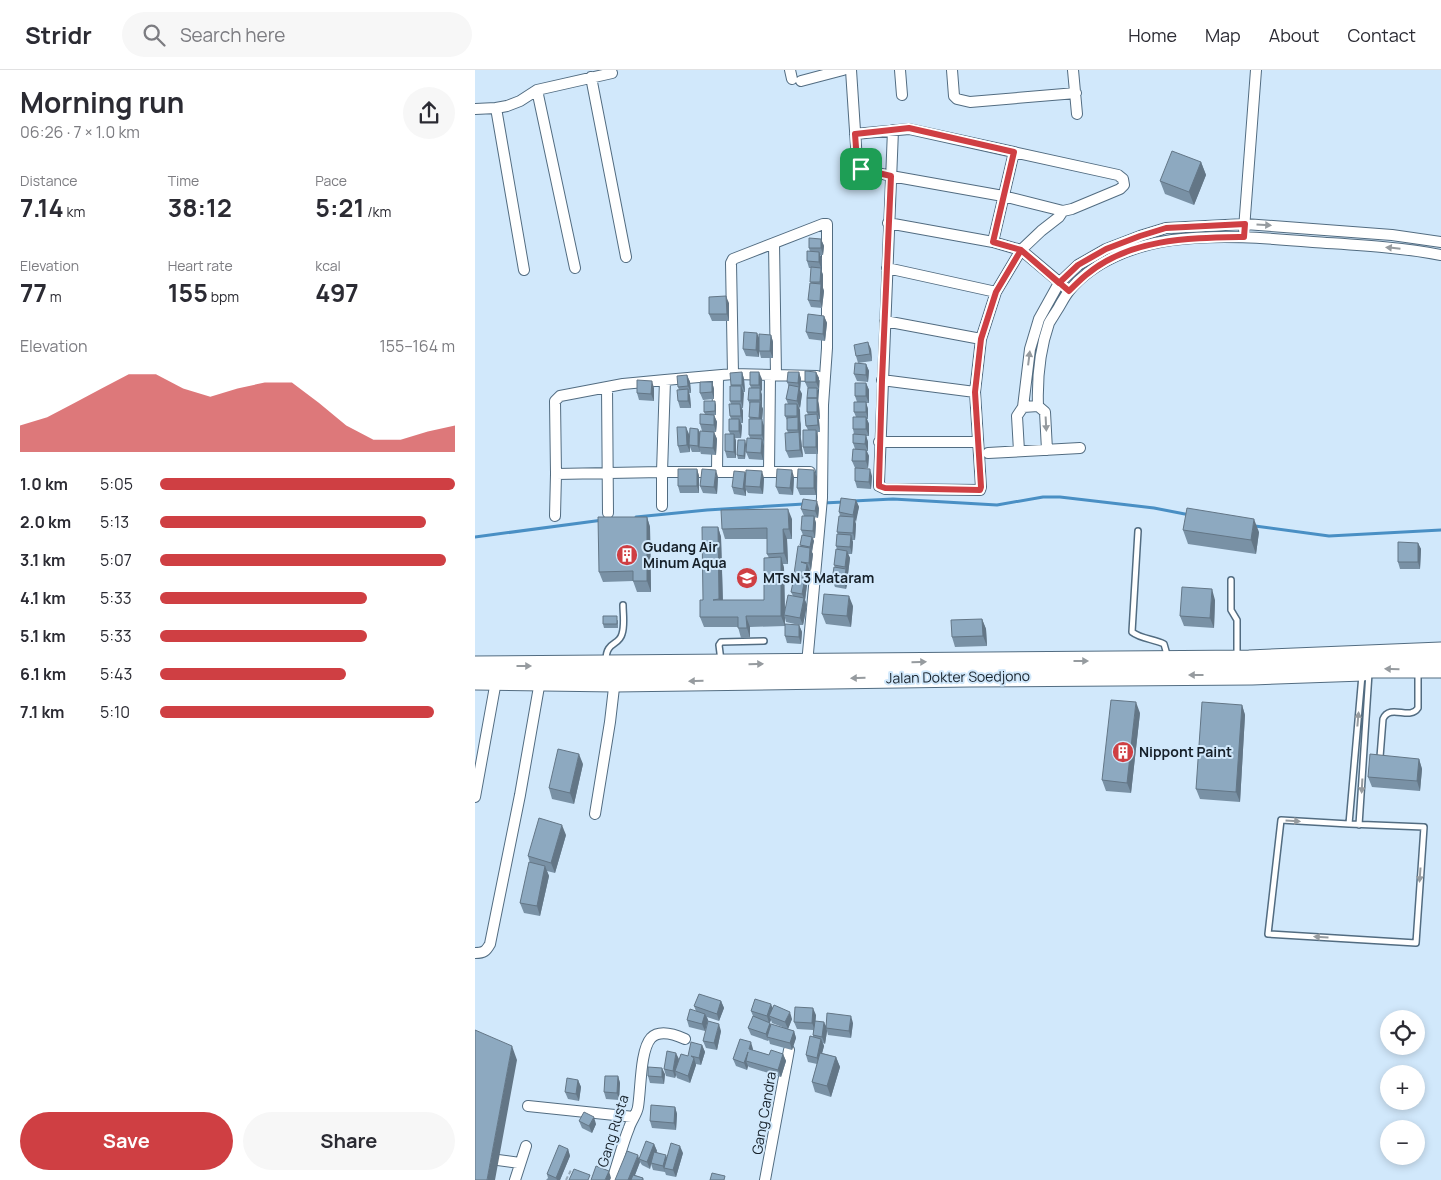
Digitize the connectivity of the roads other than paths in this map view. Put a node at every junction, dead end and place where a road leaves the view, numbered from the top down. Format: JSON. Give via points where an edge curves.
{"nodes":[{"id":1,"x":843,"y":70,"type":"edge"},
{"id":2,"x":851,"y":70,"type":"edge"},
{"id":3,"x":900,"y":70,"type":"edge"},
{"id":4,"x":951,"y":70,"type":"edge"},
{"id":5,"x":1073,"y":70,"type":"edge"},
{"id":6,"x":1256,"y":70,"type":"edge"},
{"id":7,"x":612,"y":73,"type":"dead end"},
{"id":8,"x":795,"y":76,"type":"edge"},
{"id":9,"x":591,"y":77,"type":"junction"},
{"id":10,"x":537,"y":90,"type":"junction"},
{"id":11,"x":1075,"y":93,"type":"junction"},
{"id":12,"x":902,"y":96,"type":"dead end"},
{"id":13,"x":496,"y":108,"type":"junction"},
{"id":14,"x":475,"y":109,"type":"edge"},
{"id":15,"x":1077,"y":114,"type":"dead end"},
{"id":16,"x":893,"y":130,"type":"junction"},
{"id":17,"x":855,"y":134,"type":"junction"},
{"id":18,"x":1014,"y":152,"type":"junction"},
{"id":19,"x":891,"y":176,"type":"junction"},
{"id":20,"x":1003,"y":196,"type":"junction"},
{"id":21,"x":1063,"y":210,"type":"junction"},
{"id":22,"x":888,"y":223,"type":"junction"},
{"id":23,"x":1245,"y":224,"type":"junction"},
{"id":24,"x":1244,"y":237,"type":"junction"},
{"id":25,"x":1436,"y":241,"type":"edge"},
{"id":26,"x":993,"y":242,"type":"junction"},
{"id":27,"x":774,"y":243,"type":"junction"},
{"id":28,"x":1021,"y":250,"type":"junction"},
{"id":29,"x":1429,"y":252,"type":"junction"},
{"id":30,"x":1441,"y":255,"type":"edge"},
{"id":31,"x":626,"y":256,"type":"dead end"},
{"id":32,"x":575,"y":268,"type":"dead end"},
{"id":33,"x":887,"y":268,"type":"junction"},
{"id":34,"x":524,"y":270,"type":"dead end"},
{"id":35,"x":1059,"y":283,"type":"junction"},
{"id":36,"x":1069,"y":291,"type":"junction"},
{"id":37,"x":996,"y":292,"type":"junction"},
{"id":38,"x":885,"y":321,"type":"junction"},
{"id":39,"x":981,"y":339,"type":"junction"},
{"id":40,"x":733,"y":374,"type":"junction"},
{"id":41,"x":773,"y":375,"type":"junction"},
{"id":42,"x":718,"y":376,"type":"junction"},
{"id":43,"x":825,"y":377,"type":"junction"},
{"id":44,"x":665,"y":380,"type":"junction"},
{"id":45,"x":882,"y":380,"type":"junction"},
{"id":46,"x":607,"y":387,"type":"junction"},
{"id":47,"x":975,"y":392,"type":"junction"},
{"id":48,"x":1038,"y":406,"type":"junction"},
{"id":49,"x":1023,"y":407,"type":"junction"},
{"id":50,"x":879,"y":442,"type":"junction"},
{"id":51,"x":978,"y":442,"type":"junction"},
{"id":52,"x":1080,"y":448,"type":"dead end"},
{"id":53,"x":1047,"y":450,"type":"junction"},
{"id":54,"x":1019,"y":451,"type":"junction"},
{"id":55,"x":988,"y":453,"type":"dead end"},
{"id":56,"x":769,"y":471,"type":"junction"},
{"id":57,"x":662,"y":472,"type":"junction"},
{"id":58,"x":717,"y":472,"type":"junction"},
{"id":59,"x":821,"y":472,"type":"junction"},
{"id":60,"x":608,"y":473,"type":"junction"},
{"id":61,"x":556,"y":474,"type":"junction"},
{"id":62,"x":661,"y":506,"type":"dead end"},
{"id":63,"x":608,"y":513,"type":"dead end"},
{"id":64,"x":555,"y":516,"type":"dead end"},
{"id":65,"x":1138,"y":530,"type":"dead end"},
{"id":66,"x":1231,"y":580,"type":"dead end"},
{"id":67,"x":623,"y":605,"type":"dead end"},
{"id":68,"x":764,"y":641,"type":"dead end"},
{"id":69,"x":1441,"y":652,"type":"edge"},
{"id":70,"x":1168,"y":661,"type":"junction"},
{"id":71,"x":721,"y":664,"type":"junction"},
{"id":72,"x":807,"y":664,"type":"junction"},
{"id":73,"x":475,"y":666,"type":"edge"},
{"id":74,"x":1239,"y":666,"type":"junction"},
{"id":75,"x":1441,"y":668,"type":"edge"},
{"id":76,"x":969,"y":669,"type":"junction"},
{"id":77,"x":994,"y":669,"type":"junction"},
{"id":78,"x":1366,"y":669,"type":"junction"},
{"id":79,"x":1417,"y":669,"type":"junction"},
{"id":80,"x":613,"y":676,"type":"junction"},
{"id":81,"x":475,"y":680,"type":"edge"},
{"id":82,"x":496,"y":685,"type":"junction"},
{"id":83,"x":539,"y":686,"type":"junction"},
{"id":84,"x":1380,"y":757,"type":"edge"},
{"id":85,"x":475,"y":797,"type":"edge"},
{"id":86,"x":595,"y":814,"type":"dead end"},
{"id":87,"x":1349,"y":824,"type":"junction"},
{"id":88,"x":1359,"y":825,"type":"junction"},
{"id":89,"x":475,"y":953,"type":"edge"},
{"id":90,"x":685,"y":1038,"type":"dead end"},
{"id":91,"x":789,"y":1050,"type":"edge"},
{"id":92,"x":528,"y":1106,"type":"dead end"},
{"id":93,"x":634,"y":1117,"type":"junction"},
{"id":94,"x":526,"y":1146,"type":"dead end"},
{"id":95,"x":475,"y":1158,"type":"edge"},
{"id":96,"x":520,"y":1163,"type":"junction"},
{"id":97,"x":515,"y":1180,"type":"edge"},
{"id":98,"x":612,"y":1180,"type":"edge"},
{"id":99,"x":765,"y":1180,"type":"edge"}],
"edges":[{"from":1,"to":8,"type":"street"},
{"from":2,"to":17,"type":"street"},
{"from":3,"to":12,"type":"street"},
{"from":4,"to":11,"type":"street","via":[[954,96],[970,102]]},
{"from":5,"to":11,"type":"street"},
{"from":6,"to":23,"type":"street"},
{"from":7,"to":9,"type":"street"},
{"from":9,"to":10,"type":"street"},
{"from":9,"to":31,"type":"street"},
{"from":10,"to":13,"type":"street","via":[[519,101]]},
{"from":10,"to":32,"type":"street"},
{"from":11,"to":15,"type":"street"},
{"from":13,"to":14,"type":"street"},
{"from":13,"to":34,"type":"street"},
{"from":16,"to":17,"type":"street"},
{"from":16,"to":18,"type":"street","via":[[909,128]]},
{"from":16,"to":19,"type":"street"},
{"from":17,"to":19,"type":"street","via":[[857,161],[861,169]]},
{"from":18,"to":20,"type":"street"},
{"from":18,"to":21,"type":"street","via":[[1118,175],[1123,179],[1124,185],[1120,189]]},
{"from":19,"to":20,"type":"street"},
{"from":19,"to":22,"type":"street"},
{"from":20,"to":21,"type":"street"},
{"from":20,"to":26,"type":"street"},
{"from":21,"to":28,"type":"street"},
{"from":22,"to":26,"type":"street"},
{"from":22,"to":33,"type":"street"},
{"from":23,"to":24,"type":"street"},
{"from":23,"to":25,"type":"street","one_way":true},
{"from":23,"to":35,"type":"street","via":[[1166,228],[1140,236],[1106,249],[1078,265]]},
{"from":29,"to":24,"type":"street","one_way":true},
{"from":24,"to":36,"type":"street","via":[[1173,240],[1146,245],[1110,259]]},
{"from":25,"to":29,"type":"street"},
{"from":26,"to":28,"type":"street"},
{"from":27,"to":40,"type":"street","via":[[735,258],[731,263]]},
{"from":27,"to":41,"type":"street"},
{"from":27,"to":43,"type":"street","via":[[823,224],[828,226]]},
{"from":28,"to":35,"type":"street"},
{"from":28,"to":37,"type":"street"},
{"from":29,"to":30,"type":"street"},
{"from":33,"to":37,"type":"street"},
{"from":33,"to":38,"type":"street"},
{"from":35,"to":36,"type":"street"},
{"from":49,"to":35,"type":"street","one_way":true,"via":[[1030,349],[1039,319]]},
{"from":36,"to":48,"type":"street","via":[[1050,322],[1042,349]]},
{"from":37,"to":39,"type":"street"},
{"from":38,"to":39,"type":"street"},
{"from":38,"to":45,"type":"street"},
{"from":39,"to":47,"type":"street"},
{"from":40,"to":41,"type":"street"},
{"from":40,"to":42,"type":"street"},
{"from":41,"to":43,"type":"street"},
{"from":41,"to":56,"type":"street"},
{"from":42,"to":44,"type":"street"},
{"from":42,"to":58,"type":"street"},
{"from":43,"to":59,"type":"street"},
{"from":44,"to":46,"type":"street"},
{"from":44,"to":57,"type":"street"},
{"from":45,"to":47,"type":"street"},
{"from":45,"to":50,"type":"street"},
{"from":46,"to":60,"type":"street"},
{"from":46,"to":61,"type":"street","via":[[559,396],[555,401]]},
{"from":47,"to":51,"type":"street"},
{"from":48,"to":49,"type":"street"},
{"from":48,"to":53,"type":"street","one_way":true,"via":[[1045,412]]},
{"from":49,"to":54,"type":"street","via":[[1017,416]]},
{"from":50,"to":51,"type":"street"},
{"from":50,"to":51,"type":"street","via":[[879,486],[976,491],[981,487]]},
{"from":52,"to":53,"type":"street"},
{"from":53,"to":54,"type":"street"},
{"from":54,"to":55,"type":"street"},
{"from":56,"to":58,"type":"street"},
{"from":56,"to":59,"type":"street"},
{"from":57,"to":58,"type":"street"},
{"from":57,"to":60,"type":"street"},
{"from":57,"to":62,"type":"street"},
{"from":59,"to":72,"type":"street","via":[[821,516]]},
{"from":60,"to":61,"type":"street"},
{"from":60,"to":63,"type":"street"},
{"from":61,"to":64,"type":"street"},
{"from":65,"to":70,"type":"lane","via":[[1132,632],[1164,644]]},
{"from":66,"to":74,"type":"lane","via":[[1231,610],[1237,620]]},
{"from":67,"to":80,"type":"lane","via":[[622,635],[606,652]]},
{"from":68,"to":71,"type":"lane","via":[[721,642]]},
{"from":69,"to":74,"type":"highway","name":"Jalan Dokter Soedjono"},
{"from":70,"to":74,"type":"highway","name":"Jalan Dokter Soedjono"},
{"from":77,"to":70,"type":"highway","name":"Jalan Dokter Soedjono","one_way":true},
{"from":71,"to":72,"type":"highway","name":"Jalan Dokter Soedjono","one_way":true},
{"from":71,"to":80,"type":"highway","name":"Jalan Dokter Soedjono"},
{"from":72,"to":76,"type":"highway","name":"Jalan Dokter Soedjono","one_way":true},
{"from":73,"to":80,"type":"highway","name":"Jalan Dokter Soedjono","one_way":true},
{"from":74,"to":77,"type":"highway","name":"Jalan Dokter Soedjono","one_way":true},
{"from":74,"to":78,"type":"highway","name":"Jalan Dokter Soedjono"},
{"from":75,"to":79,"type":"highway","name":"Jalan Dokter Soedjono"},
{"from":76,"to":77,"type":"highway","name":"Jalan Dokter Soedjono"},
{"from":76,"to":80,"type":"highway","name":"Jalan Dokter Soedjono","one_way":true},
{"from":79,"to":78,"type":"highway","name":"Jalan Dokter Soedjono","one_way":true},
{"from":87,"to":78,"type":"lane","one_way":true},
{"from":78,"to":88,"type":"lane","one_way":true},
{"from":79,"to":84,"type":"lane","via":[[1417,711],[1385,714]]},
{"from":80,"to":83,"type":"highway","name":"Jalan Dokter Soedjono"},
{"from":80,"to":86,"type":"street","via":[[611,712]]},
{"from":81,"to":82,"type":"highway","name":"Jalan Dokter Soedjono"},
{"from":82,"to":83,"type":"highway","name":"Jalan Dokter Soedjono"},
{"from":82,"to":85,"type":"street"},
{"from":83,"to":89,"type":"street","via":[[490,944],[486,951]]},
{"from":87,"to":88,"type":"lane"},
{"from":88,"to":87,"type":"lane","one_way":true,"via":[[1424,827],[1416,943],[1268,934],[1281,820]]},
{"from":90,"to":93,"type":"street","name":"Gang Rusta","via":[[663,1034],[650,1040]]},
{"from":91,"to":99,"type":"street","name":"Gang Candra"},
{"from":92,"to":93,"type":"street"},
{"from":93,"to":98,"type":"street","name":"Gang Rusta"},
{"from":94,"to":96,"type":"street"},
{"from":95,"to":96,"type":"street"},
{"from":96,"to":97,"type":"street"}]}
